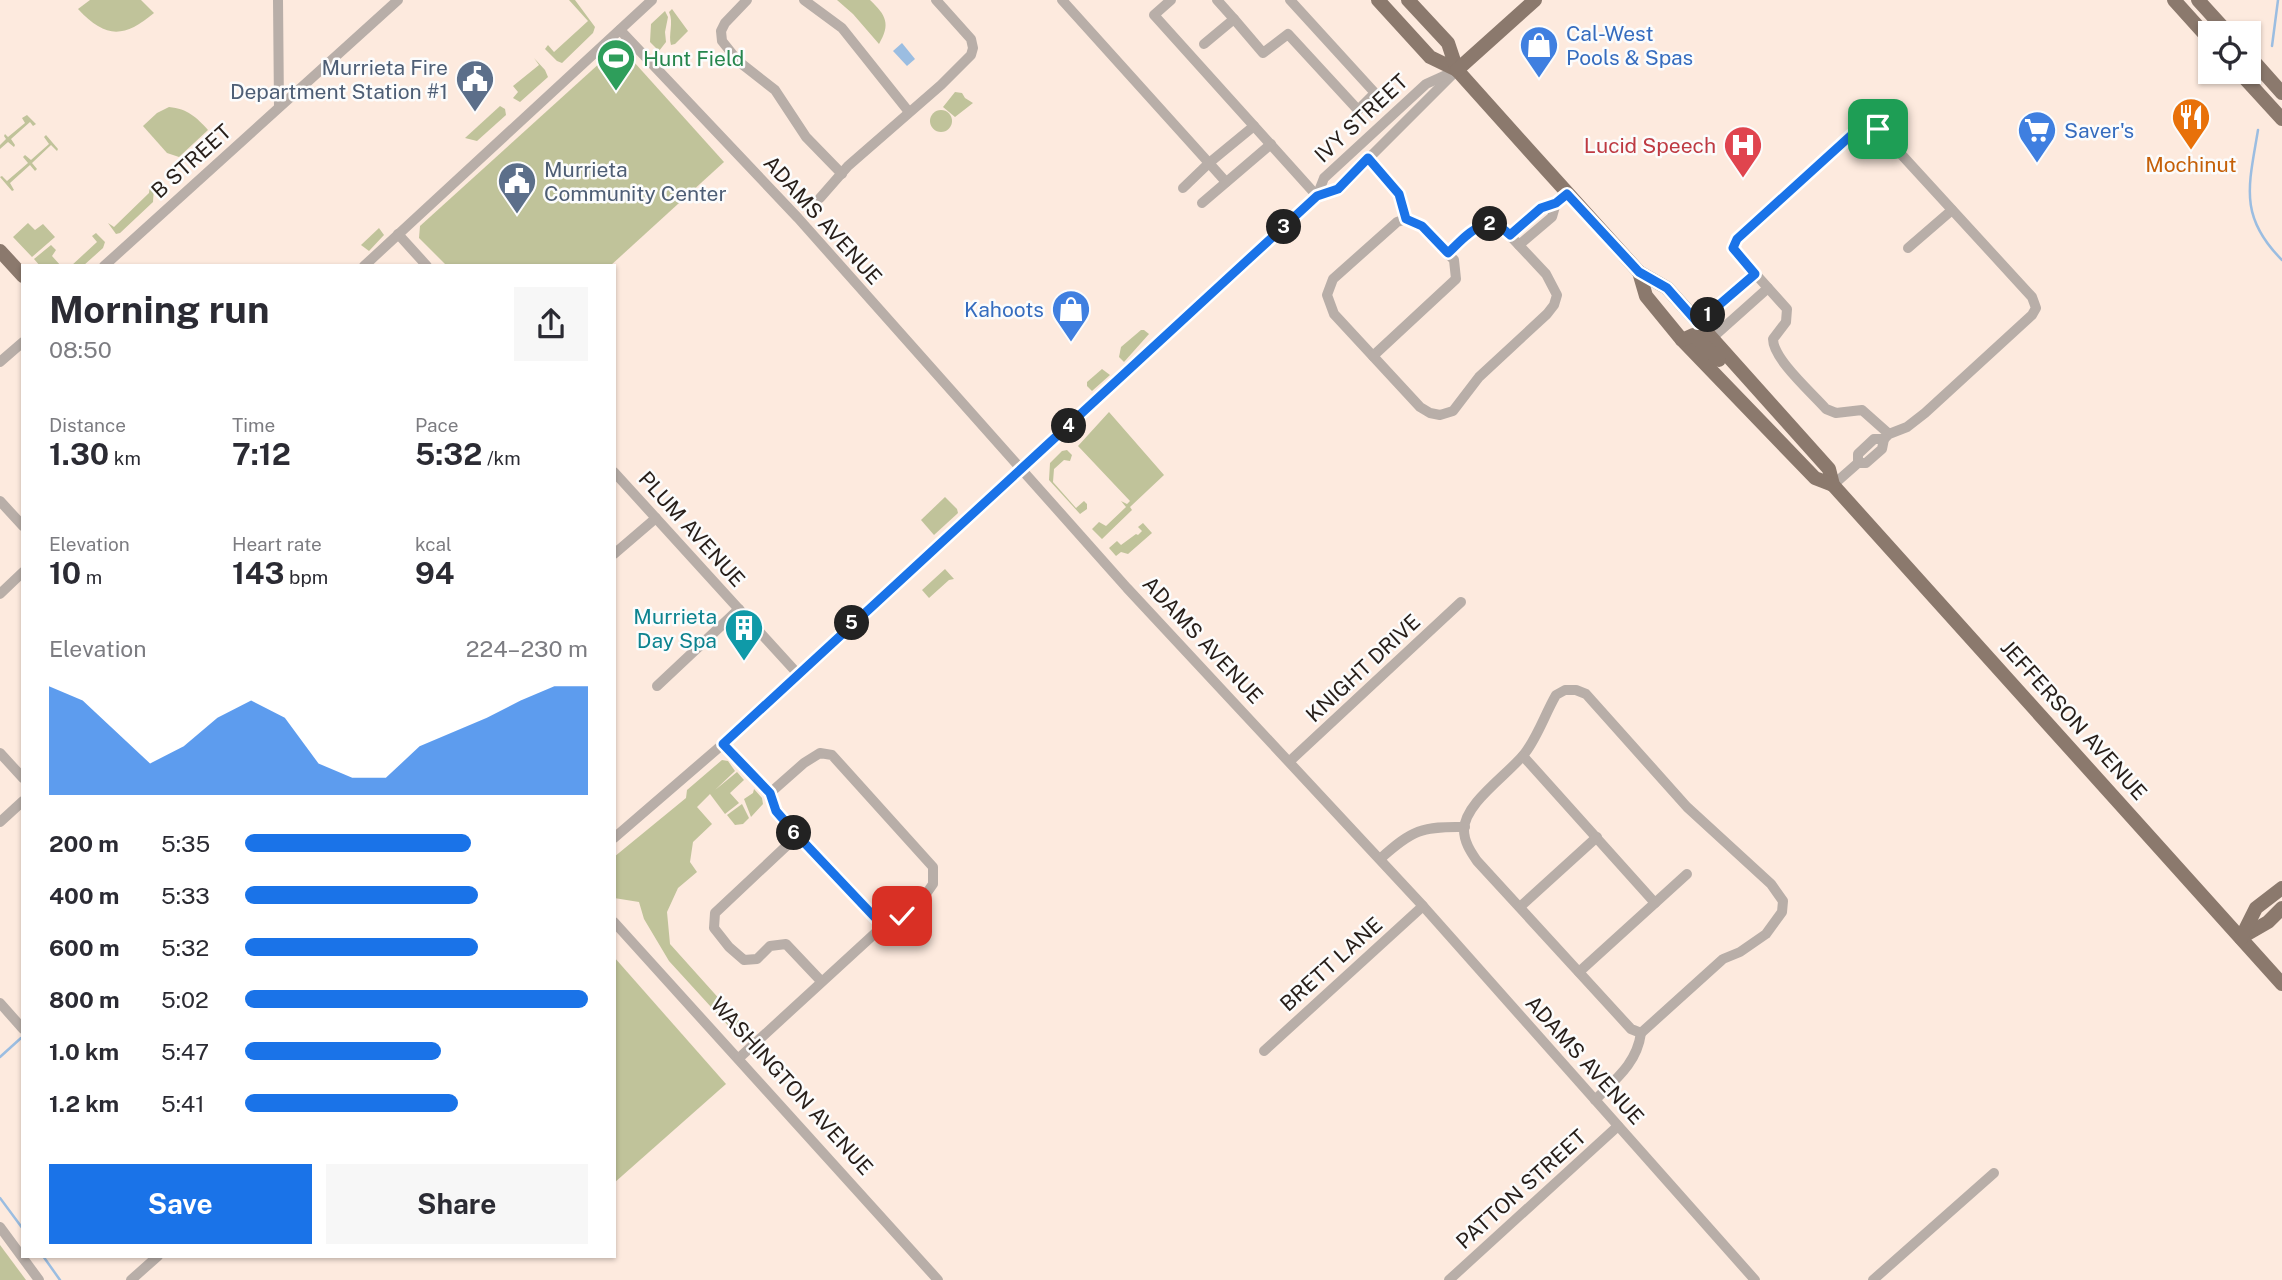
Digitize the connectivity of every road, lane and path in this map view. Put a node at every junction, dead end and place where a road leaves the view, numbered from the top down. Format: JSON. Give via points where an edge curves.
{"nodes":[{"id":1,"x":278,"y":0,"type":"edge"},
{"id":2,"x":398,"y":0,"type":"edge"},
{"id":3,"x":652,"y":0,"type":"edge"},
{"id":4,"x":747,"y":0,"type":"edge"},
{"id":5,"x":804,"y":0,"type":"edge"},
{"id":6,"x":936,"y":0,"type":"edge"},
{"id":7,"x":1062,"y":0,"type":"edge"},
{"id":8,"x":1171,"y":0,"type":"edge"},
{"id":9,"x":1217,"y":0,"type":"edge"},
{"id":10,"x":1290,"y":0,"type":"edge"},
{"id":11,"x":1378,"y":0,"type":"edge"},
{"id":12,"x":1408,"y":0,"type":"edge"},
{"id":13,"x":1535,"y":0,"type":"edge"},
{"id":14,"x":2174,"y":0,"type":"edge"},
{"id":15,"x":2198,"y":0,"type":"edge"},
{"id":16,"x":1234,"y":19,"type":"junction"},
{"id":17,"x":2217,"y":21,"type":"edge"},
{"id":18,"x":2198,"y":27,"type":"edge"},
{"id":19,"x":620,"y":30,"type":"junction"},
{"id":20,"x":1204,"y":44,"type":"dead end"},
{"id":21,"x":1457,"y":69,"type":"junction"},
{"id":22,"x":2261,"y":69,"type":"edge"},
{"id":23,"x":2250,"y":84,"type":"edge"},
{"id":24,"x":2282,"y":93,"type":"edge"},
{"id":25,"x":279,"y":107,"type":"junction"},
{"id":26,"x":909,"y":112,"type":"junction"},
{"id":27,"x":2282,"y":119,"type":"edge"},
{"id":28,"x":1254,"y":126,"type":"junction"},
{"id":29,"x":1271,"y":144,"type":"junction"},
{"id":30,"x":1368,"y":158,"type":"junction"},
{"id":31,"x":1209,"y":163,"type":"junction"},
{"id":32,"x":842,"y":174,"type":"junction"},
{"id":33,"x":1226,"y":182,"type":"junction"},
{"id":34,"x":1183,"y":188,"type":"dead end"},
{"id":35,"x":1317,"y":196,"type":"junction"},
{"id":36,"x":820,"y":198,"type":"dead end"},
{"id":37,"x":1562,"y":198,"type":"junction"},
{"id":38,"x":1202,"y":203,"type":"dead end"},
{"id":39,"x":1952,"y":210,"type":"junction"},
{"id":40,"x":1406,"y":219,"type":"junction"},
{"id":41,"x":398,"y":234,"type":"junction"},
{"id":42,"x":1510,"y":235,"type":"junction"},
{"id":43,"x":1519,"y":245,"type":"junction"},
{"id":44,"x":1908,"y":248,"type":"dead end"},
{"id":45,"x":0,"y":251,"type":"edge"},
{"id":46,"x":1448,"y":253,"type":"junction"},
{"id":47,"x":106,"y":264,"type":"edge"},
{"id":48,"x":366,"y":264,"type":"edge"},
{"id":49,"x":425,"y":264,"type":"edge"},
{"id":50,"x":1639,"y":272,"type":"junction"},
{"id":51,"x":21,"y":273,"type":"edge"},
{"id":52,"x":1755,"y":274,"type":"junction"},
{"id":53,"x":1768,"y":288,"type":"junction"},
{"id":54,"x":1735,"y":292,"type":"junction"},
{"id":55,"x":1748,"y":306,"type":"junction"},
{"id":56,"x":1698,"y":323,"type":"junction"},
{"id":57,"x":1712,"y":338,"type":"junction"},
{"id":58,"x":1682,"y":340,"type":"junction"},
{"id":59,"x":21,"y":344,"type":"edge"},
{"id":60,"x":1373,"y":356,"type":"junction"},
{"id":61,"x":0,"y":362,"type":"edge"},
{"id":62,"x":1741,"y":371,"type":"junction"},
{"id":63,"x":1886,"y":436,"type":"junction"},
{"id":64,"x":1021,"y":469,"type":"junction"},
{"id":65,"x":616,"y":474,"type":"edge"},
{"id":66,"x":1833,"y":485,"type":"junction"},
{"id":67,"x":0,"y":500,"type":"edge"},
{"id":68,"x":656,"y":518,"type":"junction"},
{"id":69,"x":21,"y":524,"type":"edge"},
{"id":70,"x":616,"y":552,"type":"edge"},
{"id":71,"x":21,"y":574,"type":"edge"},
{"id":72,"x":0,"y":594,"type":"edge"},
{"id":73,"x":1461,"y":602,"type":"dead end"},
{"id":74,"x":739,"y":609,"type":"junction"},
{"id":75,"x":797,"y":673,"type":"junction"},
{"id":76,"x":657,"y":686,"type":"dead end"},
{"id":77,"x":723,"y":744,"type":"junction"},
{"id":78,"x":0,"y":753,"type":"edge"},
{"id":79,"x":1523,"y":756,"type":"junction"},
{"id":80,"x":1290,"y":761,"type":"junction"},
{"id":81,"x":21,"y":776,"type":"edge"},
{"id":82,"x":770,"y":793,"type":"junction"},
{"id":83,"x":21,"y":804,"type":"edge"},
{"id":84,"x":0,"y":822,"type":"edge"},
{"id":85,"x":1465,"y":827,"type":"junction"},
{"id":86,"x":797,"y":835,"type":"junction"},
{"id":87,"x":616,"y":836,"type":"edge"},
{"id":88,"x":1597,"y":837,"type":"junction"},
{"id":89,"x":1380,"y":859,"type":"junction"},
{"id":90,"x":1687,"y":874,"type":"dead end"},
{"id":91,"x":2282,"y":888,"type":"edge"},
{"id":92,"x":1655,"y":903,"type":"junction"},
{"id":93,"x":1423,"y":906,"type":"junction"},
{"id":94,"x":1520,"y":907,"type":"junction"},
{"id":95,"x":2282,"y":908,"type":"edge"},
{"id":96,"x":616,"y":924,"type":"edge"},
{"id":97,"x":883,"y":926,"type":"junction"},
{"id":98,"x":2241,"y":938,"type":"junction"},
{"id":99,"x":1578,"y":972,"type":"junction"},
{"id":100,"x":821,"y":981,"type":"junction"},
{"id":101,"x":2282,"y":984,"type":"edge"},
{"id":102,"x":0,"y":1003,"type":"edge"},
{"id":103,"x":21,"y":1026,"type":"edge"},
{"id":104,"x":1641,"y":1033,"type":"junction"},
{"id":105,"x":1264,"y":1051,"type":"dead end"},
{"id":106,"x":738,"y":1058,"type":"junction"},
{"id":107,"x":1595,"y":1100,"type":"junction"},
{"id":108,"x":1618,"y":1126,"type":"junction"},
{"id":109,"x":1994,"y":1173,"type":"dead end"},
{"id":110,"x":0,"y":1227,"type":"edge"},
{"id":111,"x":21,"y":1256,"type":"edge"},
{"id":112,"x":22,"y":1258,"type":"edge"},
{"id":113,"x":156,"y":1258,"type":"edge"},
{"id":114,"x":38,"y":1280,"type":"edge"},
{"id":115,"x":131,"y":1280,"type":"edge"},
{"id":116,"x":938,"y":1280,"type":"edge"},
{"id":117,"x":1449,"y":1280,"type":"edge"},
{"id":118,"x":1755,"y":1280,"type":"edge"},
{"id":119,"x":1874,"y":1280,"type":"edge"}],
"edges":[{"from":1,"to":25,"type":"street"},
{"from":2,"to":25,"type":"street","name":"B STREET"},
{"from":3,"to":19,"type":"street"},
{"from":4,"to":32,"type":"street","via":[[725,23],[722,41],[738,61],[775,90],[806,137]]},
{"from":5,"to":26,"type":"street","via":[[842,28]]},
{"from":6,"to":26,"type":"street","via":[[966,31],[973,48],[964,64]]},
{"from":7,"to":31,"type":"street"},
{"from":8,"to":28,"type":"street","via":[[1154,15]]},
{"from":9,"to":16,"type":"street"},
{"from":10,"to":16,"type":"street","via":[[1375,93],[1358,110],[1288,34],[1263,53]]},
{"from":11,"to":21,"type":"main road","name":"JEFFERSON AVENUE","via":[[1430,57]]},
{"from":12,"to":21,"type":"main road","name":"JEFFERSON AVENUE","via":[[1448,43]]},
{"from":13,"to":21,"type":"main road"},
{"from":14,"to":18,"type":"main road"},
{"from":15,"to":17,"type":"main road"},
{"from":16,"to":20,"type":"street"},
{"from":19,"to":41,"type":"street"},
{"from":19,"to":64,"type":"street","name":"ADAMS AVENUE","via":[[798,218]]},
{"from":21,"to":30,"type":"street","name":"IVY STREET"},
{"from":21,"to":35,"type":"street","name":"IVY STREET","via":[[1426,84],[1324,178]]},
{"from":21,"to":37,"type":"main road","name":"JEFFERSON AVENUE"},
{"from":22,"to":24,"type":"main road"},
{"from":23,"to":27,"type":"main road"},
{"from":25,"to":47,"type":"street","name":"B STREET"},
{"from":26,"to":32,"type":"street"},
{"from":28,"to":29,"type":"street"},
{"from":28,"to":31,"type":"street"},
{"from":29,"to":33,"type":"street"},
{"from":29,"to":35,"type":"street"},
{"from":30,"to":35,"type":"street","name":"IVY STREET","via":[[1338,189]]},
{"from":30,"to":40,"type":"street","via":[[1399,194]]},
{"from":31,"to":33,"type":"street"},
{"from":31,"to":34,"type":"street"},
{"from":32,"to":36,"type":"street"},
{"from":33,"to":38,"type":"street"},
{"from":35,"to":64,"type":"street","name":"IVY STREET"},
{"from":37,"to":42,"type":"street","via":[[1541,208]]},
{"from":37,"to":43,"type":"street","via":[[1552,216]]},
{"from":37,"to":50,"type":"main road","name":"JEFFERSON AVENUE"},
{"from":39,"to":44,"type":"street"},
{"from":39,"to":52,"type":"street","via":[[1878,129],[1864,125],[1737,239],[1735,253]]},
{"from":39,"to":63,"type":"street","via":[[2032,297],[2036,307],[1925,413]]},
{"from":40,"to":46,"type":"street","via":[[1422,226]]},
{"from":40,"to":60,"type":"street","via":[[1397,222],[1329,287],[1327,298],[1334,314]]},
{"from":41,"to":48,"type":"street"},
{"from":41,"to":49,"type":"street"},
{"from":42,"to":43,"type":"street"},
{"from":42,"to":46,"type":"street","via":[[1503,227],[1481,225]]},
{"from":43,"to":60,"type":"street","via":[[1546,274],[1556,295],[1554,305],[1479,377],[1452,411],[1440,415],[1420,407]]},
{"from":45,"to":51,"type":"main road"},
{"from":46,"to":60,"type":"street","via":[[1454,260],[1456,279]]},
{"from":50,"to":56,"type":"main road","name":"JEFFERSON AVENUE","via":[[1667,288]]},
{"from":50,"to":58,"type":"main road","name":"JEFFERSON AVENUE","via":[[1646,296]]},
{"from":52,"to":53,"type":"street"},
{"from":52,"to":54,"type":"street"},
{"from":53,"to":55,"type":"street"},
{"from":53,"to":63,"type":"street","via":[[1788,313],[1773,339],[1782,360],[1826,409],[1836,413],[1862,410]]},
{"from":54,"to":55,"type":"street"},
{"from":54,"to":56,"type":"street"},
{"from":55,"to":57,"type":"street"},
{"from":56,"to":57,"type":"main road","name":"JEFFERSON AVENUE"},
{"from":57,"to":62,"type":"main road","name":"JEFFERSON AVENUE"},
{"from":58,"to":62,"type":"main road","via":[[1693,334],[1721,363]]},
{"from":58,"to":66,"type":"main road","name":"JEFFERSON AVENUE","via":[[1815,478]]},
{"from":59,"to":61,"type":"street"},
{"from":62,"to":66,"type":"main road","name":"JEFFERSON AVENUE","via":[[1829,469]]},
{"from":63,"to":66,"type":"street","via":[[1882,449]]},
{"from":64,"to":75,"type":"street","name":"IVY STREET"},
{"from":64,"to":80,"type":"street","name":"ADAMS AVENUE"},
{"from":65,"to":68,"type":"street","name":"PLUM AVENUE"},
{"from":66,"to":98,"type":"main road","name":"JEFFERSON AVENUE"},
{"from":67,"to":69,"type":"street"},
{"from":68,"to":70,"type":"street"},
{"from":68,"to":74,"type":"street","name":"PLUM AVENUE"},
{"from":71,"to":72,"type":"street"},
{"from":73,"to":80,"type":"street","name":"KNIGHT DRIVE"},
{"from":74,"to":75,"type":"street","name":"PLUM AVENUE"},
{"from":74,"to":76,"type":"street"},
{"from":75,"to":77,"type":"street","name":"IVY STREET"},
{"from":77,"to":82,"type":"street"},
{"from":77,"to":87,"type":"street","name":"IVY STREET"},
{"from":78,"to":81,"type":"street"},
{"from":79,"to":85,"type":"street","via":[[1475,806]]},
{"from":79,"to":88,"type":"street"},
{"from":79,"to":104,"type":"street","via":[[1556,695],[1565,690],[1586,694],[1687,807],[1771,884],[1783,901],[1782,912],[1766,934],[1723,959]]},
{"from":80,"to":89,"type":"street","name":"ADAMS AVENUE"},
{"from":82,"to":86,"type":"street","via":[[776,811]]},
{"from":82,"to":97,"type":"street","via":[[820,752],[832,755],[933,867],[933,884],[919,904]]},
{"from":83,"to":84,"type":"street"},
{"from":85,"to":89,"type":"street","via":[[1418,830]]},
{"from":85,"to":94,"type":"street","via":[[1468,847],[1477,861]]},
{"from":86,"to":97,"type":"street"},
{"from":86,"to":100,"type":"street","via":[[715,913],[714,928],[744,960],[757,960],[770,946],[786,944]]},
{"from":88,"to":92,"type":"street"},
{"from":88,"to":94,"type":"street"},
{"from":89,"to":93,"type":"street","name":"ADAMS AVENUE"},
{"from":90,"to":92,"type":"street"},
{"from":91,"to":98,"type":"main road","via":[[2256,908]]},
{"from":92,"to":99,"type":"street"},
{"from":93,"to":105,"type":"street","name":"BRETT LANE"},
{"from":93,"to":107,"type":"street","name":"ADAMS AVENUE"},
{"from":94,"to":99,"type":"street"},
{"from":95,"to":98,"type":"main road"},
{"from":96,"to":106,"type":"street","name":"WASHINGTON AVENUE"},
{"from":97,"to":100,"type":"street"},
{"from":98,"to":101,"type":"main road","name":"JEFFERSON AVENUE"},
{"from":99,"to":104,"type":"street","via":[[1631,1029]]},
{"from":100,"to":106,"type":"street"},
{"from":102,"to":103,"type":"street"},
{"from":104,"to":107,"type":"street","via":[[1627,1068]]},
{"from":106,"to":116,"type":"street","name":"WASHINGTON AVENUE"},
{"from":107,"to":108,"type":"street","name":"ADAMS AVENUE"},
{"from":108,"to":117,"type":"street","name":"PATTON STREET"},
{"from":108,"to":118,"type":"street","name":"ADAMS AVENUE"},
{"from":109,"to":119,"type":"street"},
{"from":110,"to":111,"type":"street"},
{"from":112,"to":114,"type":"street"},
{"from":113,"to":115,"type":"street"}]}
